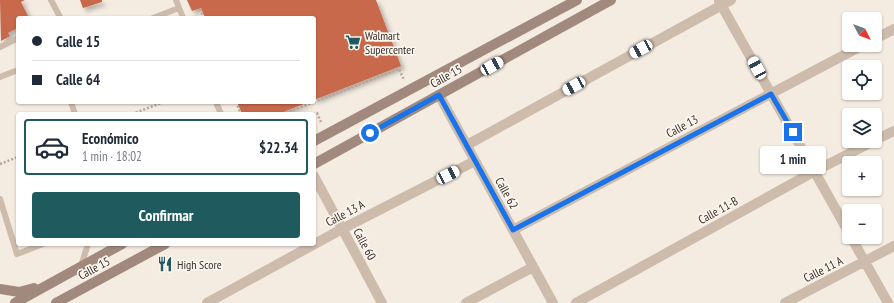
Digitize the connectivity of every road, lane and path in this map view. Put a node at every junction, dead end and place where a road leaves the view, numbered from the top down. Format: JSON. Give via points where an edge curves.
{"nodes":[{"id":1,"x":51,"y":0,"type":"edge"},
{"id":2,"x":176,"y":0,"type":"edge"},
{"id":3,"x":577,"y":0,"type":"edge"},
{"id":4,"x":611,"y":0,"type":"edge"},
{"id":5,"x":731,"y":0,"type":"edge"},
{"id":6,"x":720,"y":3,"type":"edge"},
{"id":7,"x":179,"y":8,"type":"junction"},
{"id":8,"x":200,"y":9,"type":"dead end"},
{"id":9,"x":59,"y":16,"type":"edge"},
{"id":10,"x":158,"y":16,"type":"edge"},
{"id":11,"x":182,"y":16,"type":"edge"},
{"id":12,"x":203,"y":16,"type":"edge"},
{"id":13,"x":894,"y":29,"type":"edge"},
{"id":14,"x":882,"y":35,"type":"edge"},
{"id":15,"x":16,"y":39,"type":"edge"},
{"id":16,"x":0,"y":47,"type":"edge"},
{"id":17,"x":850,"y":52,"type":"edge"},
{"id":18,"x":16,"y":71,"type":"edge"},
{"id":19,"x":0,"y":77,"type":"edge"},
{"id":20,"x":406,"y":85,"type":"dead end"},
{"id":21,"x":771,"y":94,"type":"junction"},
{"id":22,"x":439,"y":95,"type":"junction"},
{"id":23,"x":316,"y":101,"type":"edge"},
{"id":24,"x":159,"y":104,"type":"edge"},
{"id":25,"x":309,"y":104,"type":"edge"},
{"id":26,"x":137,"y":112,"type":"edge"},
{"id":27,"x":291,"y":112,"type":"edge"},
{"id":28,"x":316,"y":113,"type":"edge"},
{"id":29,"x":321,"y":122,"type":"dead end"},
{"id":30,"x":894,"y":130,"type":"edge"},
{"id":31,"x":882,"y":137,"type":"edge"},
{"id":32,"x":316,"y":140,"type":"edge"},
{"id":33,"x":467,"y":145,"type":"junction"},
{"id":34,"x":860,"y":148,"type":"edge"},
{"id":35,"x":16,"y":158,"type":"edge"},
{"id":36,"x":475,"y":161,"type":"junction"},
{"id":37,"x":316,"y":163,"type":"edge"},
{"id":38,"x":0,"y":164,"type":"edge"},
{"id":39,"x":815,"y":171,"type":"junction"},
{"id":40,"x":316,"y":180,"type":"edge"},
{"id":41,"x":0,"y":200,"type":"edge"},
{"id":42,"x":842,"y":220,"type":"edge"},
{"id":43,"x":342,"y":229,"type":"junction"},
{"id":44,"x":513,"y":230,"type":"junction"},
{"id":45,"x":316,"y":243,"type":"edge"},
{"id":46,"x":855,"y":244,"type":"edge"},
{"id":47,"x":38,"y":246,"type":"edge"},
{"id":48,"x":87,"y":246,"type":"edge"},
{"id":49,"x":118,"y":246,"type":"edge"},
{"id":50,"x":161,"y":246,"type":"edge"},
{"id":51,"x":311,"y":246,"type":"edge"},
{"id":52,"x":894,"y":246,"type":"edge"},
{"id":53,"x":865,"y":261,"type":"junction"},
{"id":54,"x":81,"y":266,"type":"junction"},
{"id":55,"x":533,"y":267,"type":"junction"},
{"id":56,"x":44,"y":286,"type":"junction"},
{"id":57,"x":0,"y":289,"type":"edge"},
{"id":58,"x":15,"y":303,"type":"edge"},
{"id":59,"x":56,"y":303,"type":"edge"},
{"id":60,"x":207,"y":303,"type":"edge"},
{"id":61,"x":382,"y":303,"type":"edge"},
{"id":62,"x":466,"y":303,"type":"edge"},
{"id":63,"x":553,"y":303,"type":"edge"},
{"id":64,"x":576,"y":303,"type":"edge"},
{"id":65,"x":785,"y":303,"type":"edge"},
{"id":66,"x":888,"y":303,"type":"edge"}],
"edges":[{"from":1,"to":9,"type":"lane"},
{"from":2,"to":7,"type":"lane"},
{"from":3,"to":32,"type":"street","name":"Calle 15"},
{"from":4,"to":22,"type":"street","name":"Calle 15"},
{"from":5,"to":6,"type":"street"},
{"from":6,"to":21,"type":"street"},
{"from":6,"to":33,"type":"street"},
{"from":7,"to":10,"type":"lane"},
{"from":7,"to":11,"type":"lane"},
{"from":8,"to":12,"type":"path"},
{"from":13,"to":14,"type":"street"},
{"from":15,"to":16,"type":"lane"},
{"from":17,"to":21,"type":"street","name":"Calle 13"},
{"from":18,"to":19,"type":"lane"},
{"from":20,"to":23,"type":"path","via":[[399,69]]},
{"from":21,"to":39,"type":"street"},
{"from":21,"to":44,"type":"street","name":"Calle 13"},
{"from":22,"to":33,"type":"street","name":"Calle 62"},
{"from":22,"to":37,"type":"street","name":"Calle 15"},
{"from":24,"to":26,"type":"path"},
{"from":25,"to":27,"type":"path"},
{"from":28,"to":29,"type":"path"},
{"from":30,"to":31,"type":"street","name":"Calle 11-B"},
{"from":33,"to":36,"type":"street","name":"Calle 62"},
{"from":34,"to":39,"type":"street","name":"Calle 11-B"},
{"from":35,"to":38,"type":"path"},
{"from":36,"to":43,"type":"street","name":"Calle 13 A"},
{"from":36,"to":44,"type":"street","name":"Calle 62"},
{"from":39,"to":42,"type":"street"},
{"from":39,"to":64,"type":"street","name":"Calle 11-B"},
{"from":40,"to":43,"type":"street","name":"Calle 60"},
{"from":41,"to":47,"type":"lane","via":[[17,254]]},
{"from":43,"to":45,"type":"street","name":"Calle 13 A"},
{"from":43,"to":61,"type":"street","name":"Calle 60"},
{"from":44,"to":55,"type":"street","name":"Calle 62"},
{"from":46,"to":53,"type":"street"},
{"from":48,"to":54,"type":"lane"},
{"from":49,"to":54,"type":"street","name":"Calle 15"},
{"from":50,"to":59,"type":"street","name":"Calle 15"},
{"from":51,"to":60,"type":"street","name":"Calle 13 A"},
{"from":52,"to":53,"type":"street","name":"Calle 11 A"},
{"from":53,"to":65,"type":"street","name":"Calle 11 A"},
{"from":53,"to":66,"type":"street"},
{"from":54,"to":56,"type":"street","name":"Calle 15"},
{"from":55,"to":62,"type":"street"},
{"from":55,"to":63,"type":"street","name":"Calle 62"},
{"from":56,"to":57,"type":"street","via":[[19,292]]},
{"from":56,"to":58,"type":"street","name":"Calle 15"}]}
